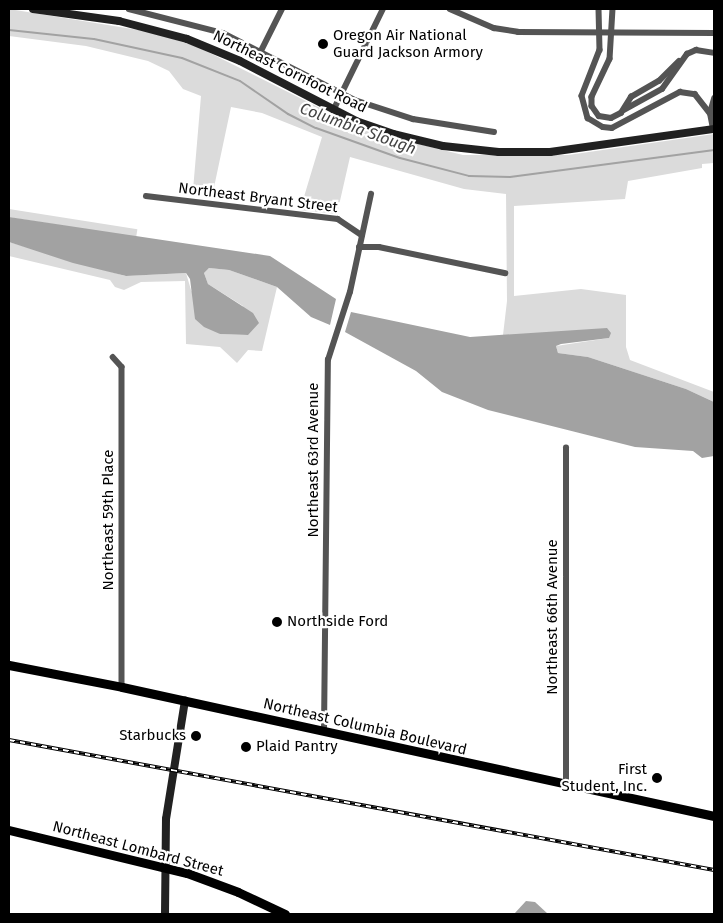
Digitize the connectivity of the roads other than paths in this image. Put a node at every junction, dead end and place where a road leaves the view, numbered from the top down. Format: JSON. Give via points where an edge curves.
{"nodes":[{"id":1,"x":33,"y":9,"type":"edge"},
{"id":2,"x":129,"y":9,"type":"edge"},
{"id":3,"x":282,"y":9,"type":"edge"},
{"id":4,"x":383,"y":9,"type":"edge"},
{"id":5,"x":450,"y":9,"type":"edge"},
{"id":6,"x":598,"y":9,"type":"edge"},
{"id":7,"x":613,"y":9,"type":"edge"},
{"id":8,"x":601,"y":32,"type":"junction"},
{"id":9,"x":611,"y":32,"type":"junction"},
{"id":10,"x":714,"y":33,"type":"edge"},
{"id":11,"x":261,"y":51,"type":"junction"},
{"id":12,"x":714,"y":53,"type":"edge"},
{"id":13,"x":341,"y":94,"type":"junction"},
{"id":14,"x":714,"y":99,"type":"edge"},
{"id":15,"x":333,"y":111,"type":"junction"},
{"id":16,"x":710,"y":114,"type":"junction"},
{"id":17,"x":714,"y":129,"type":"edge"},
{"id":18,"x":494,"y":132,"type":"dead end"},
{"id":19,"x":371,"y":194,"type":"dead end"},
{"id":20,"x":146,"y":196,"type":"dead end"},
{"id":21,"x":362,"y":235,"type":"junction"},
{"id":22,"x":359,"y":247,"type":"junction"},
{"id":23,"x":506,"y":273,"type":"dead end"},
{"id":24,"x":113,"y":357,"type":"dead end"},
{"id":25,"x":566,"y":448,"type":"dead end"},
{"id":26,"x":9,"y":665,"type":"edge"},
{"id":27,"x":122,"y":686,"type":"junction"},
{"id":28,"x":185,"y":701,"type":"junction"},
{"id":29,"x":324,"y":732,"type":"junction"},
{"id":30,"x":566,"y":785,"type":"junction"},
{"id":31,"x":714,"y":816,"type":"edge"},
{"id":32,"x":9,"y":830,"type":"edge"},
{"id":33,"x":165,"y":868,"type":"junction"},
{"id":34,"x":165,"y":914,"type":"edge"},
{"id":35,"x":285,"y":914,"type":"edge"}],
"edges":[{"from":1,"to":15,"type":"street","name":"Northeast Cornfoot Road","via":[[119,21],[194,41],[247,64]]},
{"from":2,"to":11,"type":"street","via":[[203,26]]},
{"from":3,"to":11,"type":"street"},
{"from":4,"to":13,"type":"street"},
{"from":5,"to":8,"type":"street","via":[[494,28],[518,32]]},
{"from":6,"to":8,"type":"street"},
{"from":7,"to":9,"type":"street"},
{"from":8,"to":9,"type":"street"},
{"from":8,"to":16,"type":"street","via":[[597,61],[582,96],[588,118],[603,127],[612,128],[680,92],[695,94]]},
{"from":9,"to":10,"type":"street"},
{"from":9,"to":12,"type":"street","via":[[610,59],[594,91],[592,106],[605,118],[621,113],[662,89],[679,61],[696,50]]},
{"from":11,"to":13,"type":"street"},
{"from":13,"to":15,"type":"street"},
{"from":13,"to":18,"type":"street","via":[[412,119]]},
{"from":14,"to":16,"type":"street"},
{"from":15,"to":17,"type":"street","name":"Northeast Cornfoot Road","via":[[405,137],[499,152],[560,151]]},
{"from":16,"to":17,"type":"street"},
{"from":19,"to":21,"type":"street","name":"Northeast 63rd Avenue"},
{"from":20,"to":21,"type":"street","name":"Northeast Bryant Street","via":[[338,219]]},
{"from":21,"to":22,"type":"street","name":"Northeast 63rd Avenue"},
{"from":22,"to":23,"type":"street","via":[[380,247]]},
{"from":22,"to":29,"type":"street","name":"Northeast 63rd Avenue","via":[[350,292],[328,360]]},
{"from":24,"to":27,"type":"street","name":"Northeast 59th Place","via":[[122,367]]},
{"from":25,"to":30,"type":"street","name":"Northeast 66th Avenue"},
{"from":26,"to":27,"type":"main road","name":"Northeast Columbia Boulevard"},
{"from":27,"to":28,"type":"main road","name":"Northeast Columbia Boulevard"},
{"from":28,"to":29,"type":"main road","name":"Northeast Columbia Boulevard"},
{"from":28,"to":33,"type":"street","via":[[167,810]]},
{"from":29,"to":30,"type":"main road","name":"Northeast Columbia Boulevard"},
{"from":30,"to":31,"type":"main road","name":"Northeast Columbia Boulevard"},
{"from":32,"to":33,"type":"main road","name":"Northeast Lombard Street"},
{"from":33,"to":34,"type":"street"},
{"from":33,"to":35,"type":"main road","name":"Northeast Lombard Street","via":[[225,886]]}]}
